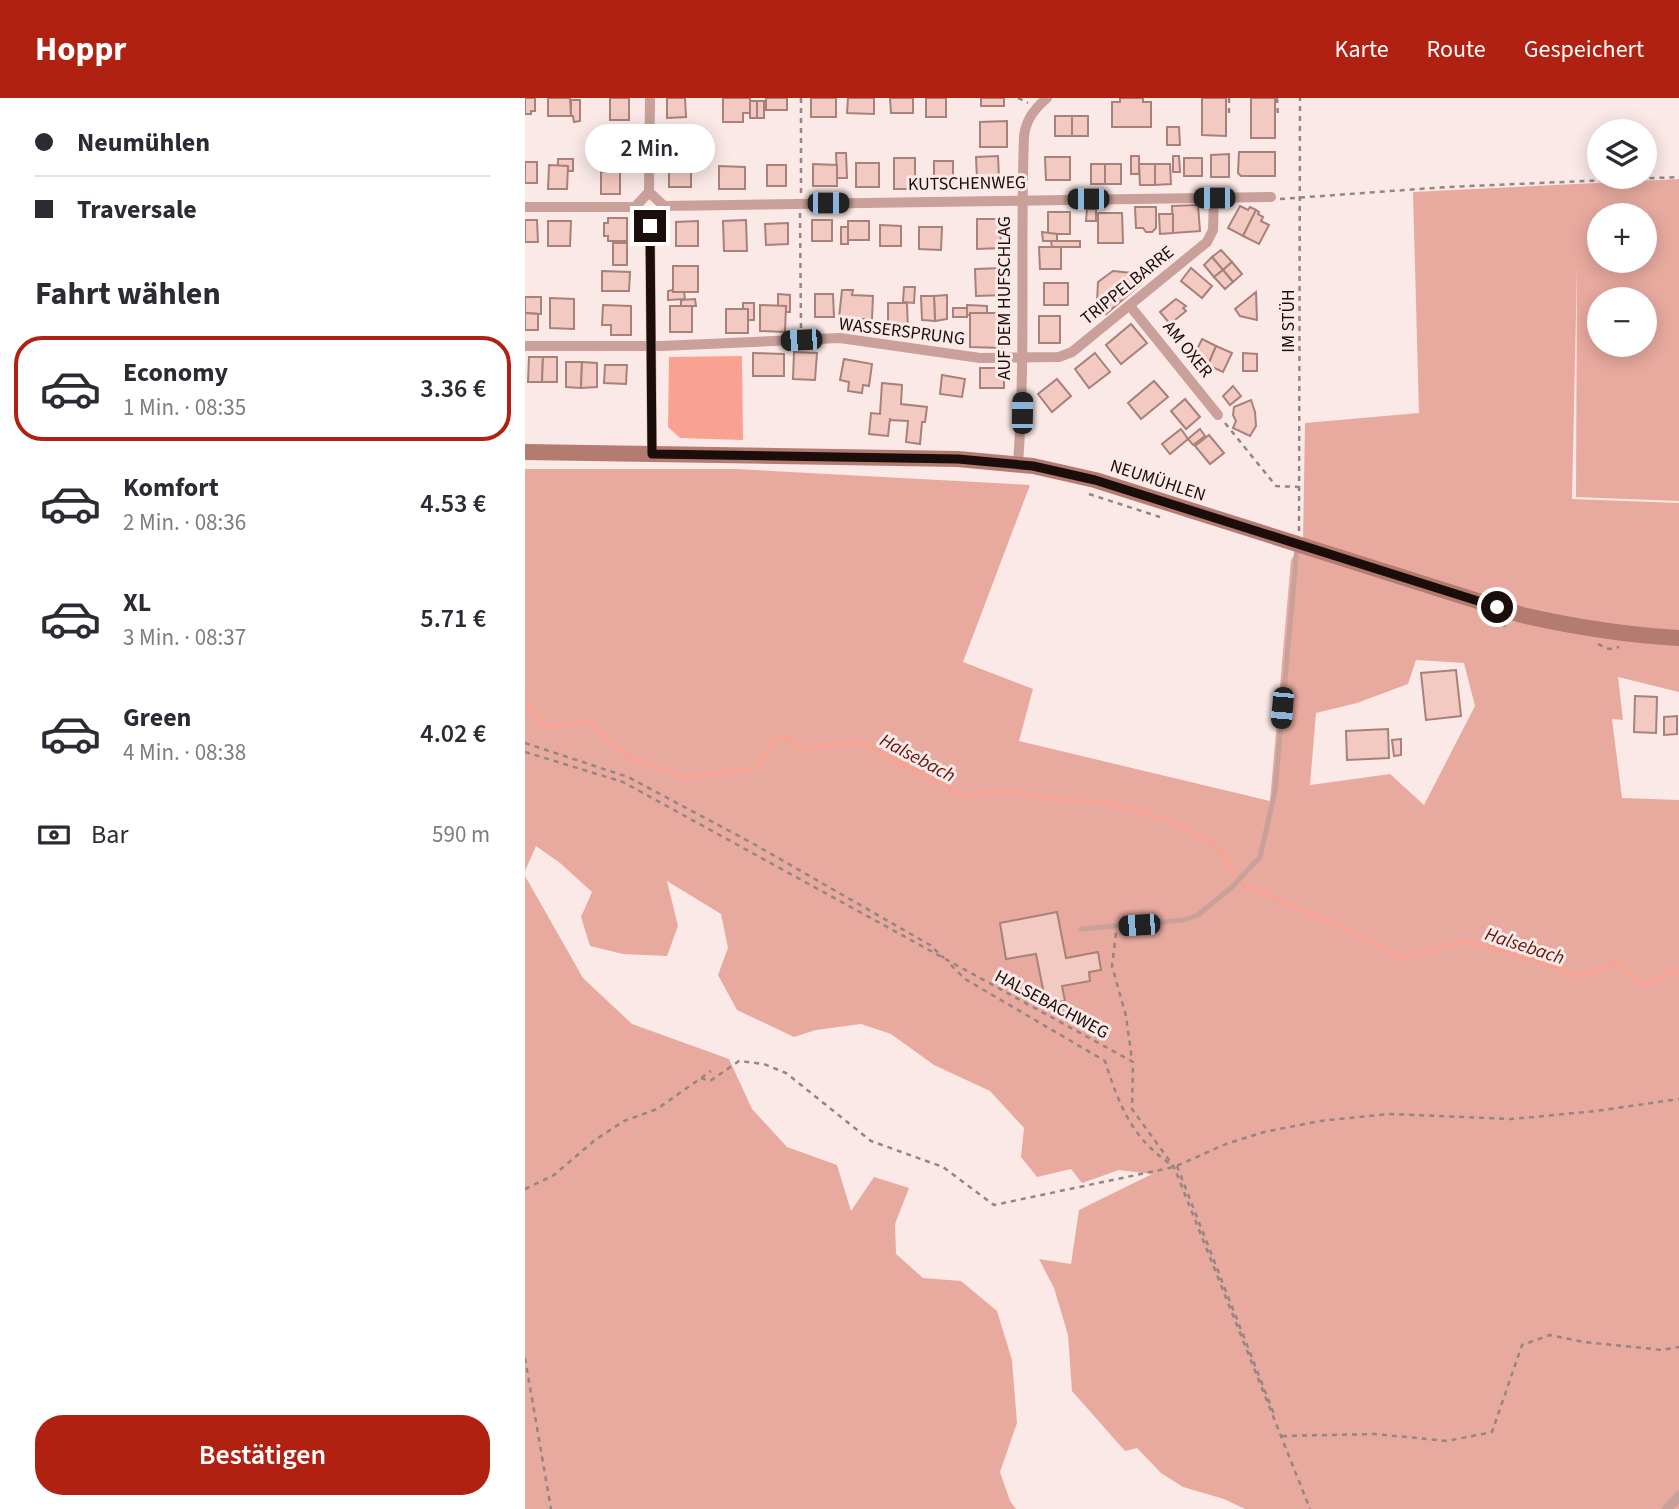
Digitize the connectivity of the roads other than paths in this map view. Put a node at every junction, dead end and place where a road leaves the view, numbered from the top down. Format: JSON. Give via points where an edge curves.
{"nodes":[{"id":1,"x":650,"y":98,"type":"edge"},
{"id":2,"x":1047,"y":98,"type":"edge"},
{"id":3,"x":649,"y":192,"type":"junction"},
{"id":4,"x":1271,"y":197,"type":"road end"},
{"id":5,"x":1214,"y":198,"type":"junction"},
{"id":6,"x":1022,"y":202,"type":"junction"},
{"id":7,"x":664,"y":206,"type":"junction"},
{"id":8,"x":525,"y":207,"type":"edge"},
{"id":9,"x":635,"y":207,"type":"junction"},
{"id":10,"x":650,"y":221,"type":"junction"},
{"id":11,"x":1130,"y":306,"type":"junction"},
{"id":12,"x":525,"y":346,"type":"edge"},
{"id":13,"x":650,"y":346,"type":"junction"},
{"id":14,"x":1023,"y":357,"type":"junction"},
{"id":15,"x":1218,"y":415,"type":"road end"},
{"id":16,"x":525,"y":452,"type":"edge"},
{"id":17,"x":652,"y":454,"type":"junction"},
{"id":18,"x":1019,"y":464,"type":"junction"},
{"id":19,"x":1297,"y":544,"type":"junction"},
{"id":20,"x":1679,"y":638,"type":"edge"},
{"id":21,"x":1081,"y":929,"type":"dead end"},
{"id":22,"x":1679,"y":1496,"type":"edge"},
{"id":23,"x":1667,"y":1509,"type":"edge"}],
"edges":[{"from":1,"to":3,"type":"street"},
{"from":2,"to":6,"type":"street","name":"AUF DEM HUFSCHLAG","via":[[1025,126]]},
{"from":3,"to":7,"type":"street"},
{"from":3,"to":9,"type":"street"},
{"from":4,"to":5,"type":"street","name":"KUTSCHENWEG"},
{"from":5,"to":6,"type":"street","name":"KUTSCHENWEG"},
{"from":5,"to":11,"type":"street","name":"TRIPPELBARRE","via":[[1213,230],[1207,242]]},
{"from":6,"to":7,"type":"street","name":"KUTSCHENWEG"},
{"from":6,"to":14,"type":"street","name":"AUF DEM HUFSCHLAG"},
{"from":7,"to":10,"type":"street"},
{"from":8,"to":9,"type":"street"},
{"from":9,"to":10,"type":"street"},
{"from":10,"to":13,"type":"street"},
{"from":11,"to":14,"type":"street","name":"TRIPPELBARRE","via":[[1072,352],[1059,357]]},
{"from":11,"to":15,"type":"street","name":"AM OXER"},
{"from":12,"to":13,"type":"street","name":"WASSERSPRUNG"},
{"from":13,"to":14,"type":"street","name":"WASSERSPRUNG","via":[[840,338],[980,358]]},
{"from":13,"to":17,"type":"street"},
{"from":14,"to":18,"type":"street","name":"AUF DEM HUFSCHLAG"},
{"from":16,"to":17,"type":"street","name":"NEUMÜHLEN"},
{"from":17,"to":18,"type":"street","name":"NEUMÜHLEN"},
{"from":18,"to":19,"type":"street","name":"NEUMÜHLEN","via":[[1095,480]]},
{"from":19,"to":20,"type":"street","name":"NEUMÜHLEN","via":[[1522,615],[1607,632]]},
{"from":19,"to":21,"type":"lane","via":[[1275,791],[1261,857],[1198,915]]},
{"from":22,"to":23,"type":"street"}]}
